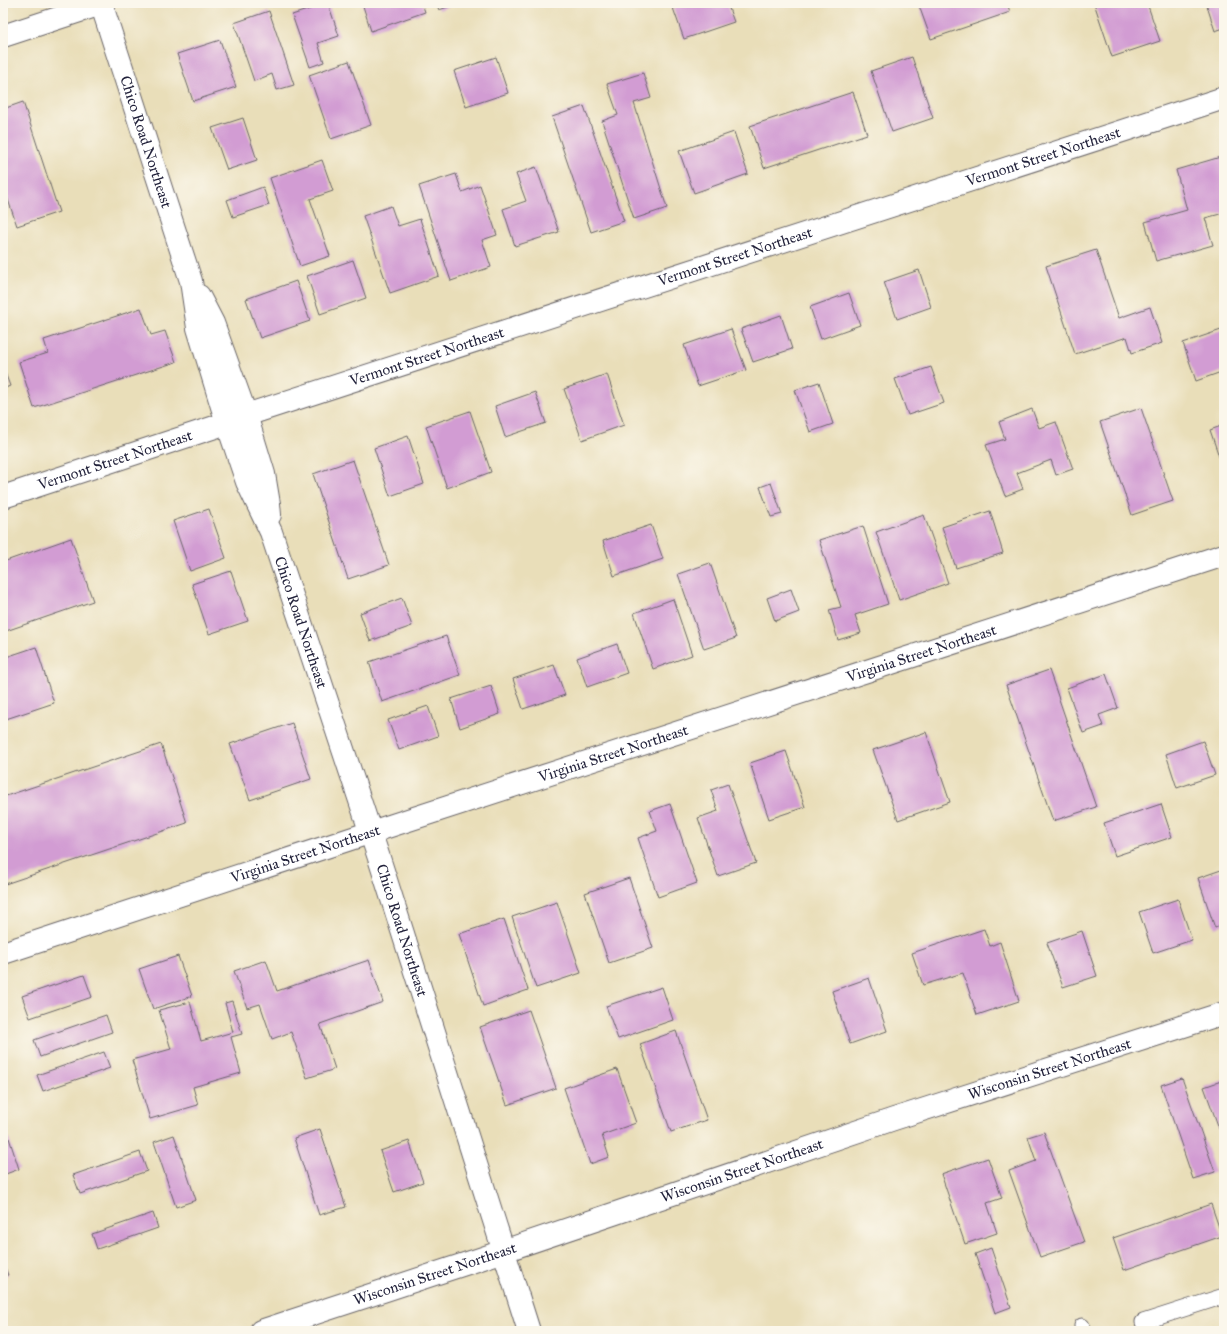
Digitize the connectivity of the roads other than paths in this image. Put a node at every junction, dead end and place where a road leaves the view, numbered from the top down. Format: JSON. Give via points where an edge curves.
{"nodes":[{"id":1,"x":102,"y":3,"type":"edge"},
{"id":2,"x":3,"y":36,"type":"edge"},
{"id":3,"x":1224,"y":98,"type":"edge"},
{"id":4,"x":237,"y":419,"type":"junction"},
{"id":5,"x":3,"y":497,"type":"edge"},
{"id":6,"x":1224,"y":556,"type":"edge"},
{"id":7,"x":370,"y":833,"type":"junction"},
{"id":8,"x":3,"y":953,"type":"edge"},
{"id":9,"x":1224,"y":1012,"type":"edge"},
{"id":10,"x":503,"y":1251,"type":"junction"},
{"id":11,"x":1224,"y":1296,"type":"edge"},
{"id":12,"x":261,"y":1331,"type":"edge"},
{"id":13,"x":529,"y":1331,"type":"edge"},
{"id":14,"x":1146,"y":1331,"type":"edge"}],
"edges":[{"from":1,"to":2,"type":"street"},
{"from":1,"to":4,"type":"street","name":"Chico Road Northeast","via":[[191,281],[198,328]]},
{"from":3,"to":4,"type":"street","name":"Vermont Street Northeast"},
{"from":4,"to":5,"type":"street","name":"Vermont Street Northeast"},
{"from":4,"to":7,"type":"street","name":"Chico Road Northeast","via":[[247,482],[271,532]]},
{"from":6,"to":7,"type":"street","name":"Virginia Street Northeast"},
{"from":7,"to":8,"type":"street","name":"Virginia Street Northeast"},
{"from":7,"to":10,"type":"street","name":"Chico Road Northeast"},
{"from":9,"to":10,"type":"street","name":"Wisconsin Street Northeast","via":[[894,1119]]},
{"from":10,"to":12,"type":"street","name":"Wisconsin Street Northeast"},
{"from":10,"to":13,"type":"street","name":"Chico Road Northeast"},
{"from":11,"to":14,"type":"lane","via":[[1142,1322]]}]}
